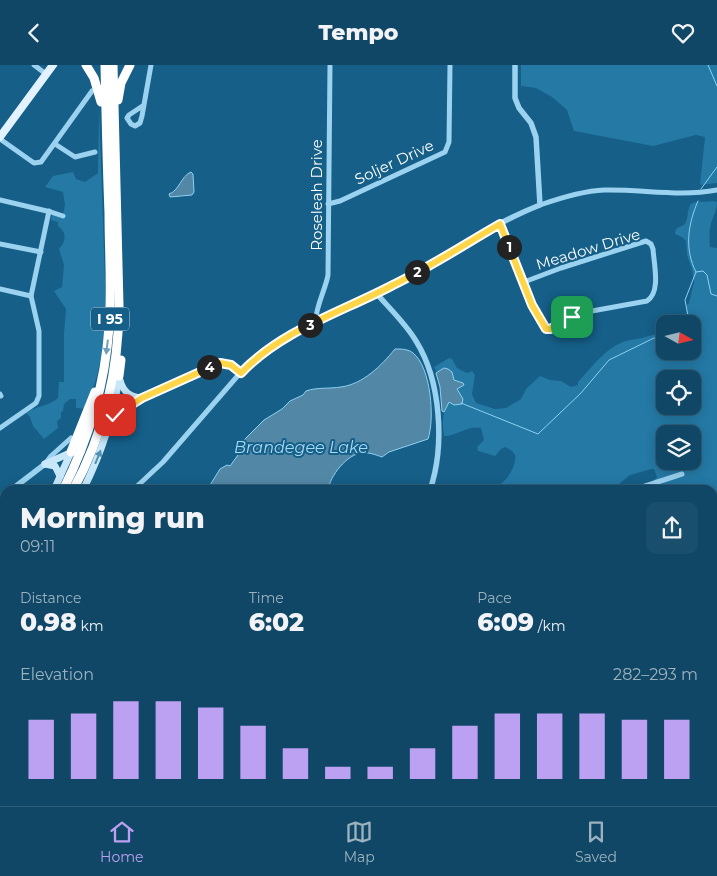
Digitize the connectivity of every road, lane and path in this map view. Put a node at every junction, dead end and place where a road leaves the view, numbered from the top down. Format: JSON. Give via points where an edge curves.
{"nodes":[{"id":1,"x":34,"y":65,"type":"edge"},
{"id":2,"x":53,"y":65,"type":"edge"},
{"id":3,"x":86,"y":65,"type":"edge"},
{"id":4,"x":105,"y":65,"type":"edge"},
{"id":5,"x":113,"y":65,"type":"edge"},
{"id":6,"x":130,"y":65,"type":"edge"},
{"id":7,"x":151,"y":65,"type":"edge"},
{"id":8,"x":330,"y":65,"type":"edge"},
{"id":9,"x":450,"y":65,"type":"edge"},
{"id":10,"x":515,"y":65,"type":"edge"},
{"id":11,"x":46,"y":74,"type":"junction"},
{"id":12,"x":92,"y":91,"type":"dead end"},
{"id":13,"x":144,"y":105,"type":"dead end"},
{"id":14,"x":0,"y":138,"type":"edge"},
{"id":15,"x":110,"y":138,"type":"junction"},
{"id":16,"x":55,"y":143,"type":"junction"},
{"id":17,"x":95,"y":152,"type":"dead end"},
{"id":18,"x":717,"y":190,"type":"edge"},
{"id":19,"x":0,"y":200,"type":"edge"},
{"id":20,"x":328,"y":204,"type":"junction"},
{"id":21,"x":540,"y":205,"type":"junction"},
{"id":22,"x":49,"y":211,"type":"junction"},
{"id":23,"x":63,"y":216,"type":"dead end"},
{"id":24,"x":500,"y":224,"type":"junction"},
{"id":25,"x":0,"y":244,"type":"edge"},
{"id":26,"x":41,"y":252,"type":"junction"},
{"id":27,"x":524,"y":282,"type":"junction"},
{"id":28,"x":0,"y":289,"type":"edge"},
{"id":29,"x":377,"y":294,"type":"junction"},
{"id":30,"x":31,"y":296,"type":"junction"},
{"id":31,"x":118,"y":320,"type":"junction"},
{"id":32,"x":316,"y":322,"type":"junction"},
{"id":33,"x":104,"y":369,"type":"junction"},
{"id":34,"x":241,"y":373,"type":"junction"},
{"id":35,"x":119,"y":376,"type":"junction"},
{"id":36,"x":142,"y":398,"type":"junction"},
{"id":37,"x":110,"y":423,"type":"junction"},
{"id":38,"x":0,"y":429,"type":"edge"},
{"id":39,"x":71,"y":439,"type":"dead end"},
{"id":40,"x":70,"y":452,"type":"junction"},
{"id":41,"x":45,"y":464,"type":"junction"},
{"id":42,"x":682,"y":474,"type":"dead end"},
{"id":43,"x":60,"y":476,"type":"junction"},
{"id":44,"x":17,"y":485,"type":"edge"},
{"id":45,"x":56,"y":485,"type":"edge"},
{"id":46,"x":65,"y":485,"type":"edge"},
{"id":47,"x":76,"y":485,"type":"edge"},
{"id":48,"x":85,"y":485,"type":"edge"},
{"id":49,"x":138,"y":485,"type":"edge"},
{"id":50,"x":432,"y":485,"type":"edge"},
{"id":51,"x":648,"y":485,"type":"edge"}],
"edges":[{"from":1,"to":11,"type":"street"},
{"from":2,"to":11,"type":"main road"},
{"from":3,"to":15,"type":"highway","via":[[99,90],[102,121]]},
{"from":4,"to":15,"type":"highway","number":"I 95"},
{"from":5,"to":15,"type":"highway","number":"I 95"},
{"from":6,"to":15,"type":"highway","via":[[119,92]]},
{"from":7,"to":13,"type":"street"},
{"from":8,"to":20,"type":"street","name":"Roseleah Drive"},
{"from":9,"to":20,"type":"street","name":"Soljer Drive","via":[[449,142],[445,152]]},
{"from":10,"to":21,"type":"street","via":[[515,98],[536,137]]},
{"from":11,"to":14,"type":"main road"},
{"from":12,"to":16,"type":"street"},
{"from":14,"to":16,"type":"street","via":[[34,163],[41,162]]},
{"from":15,"to":31,"type":"highway","number":"I 95"},
{"from":15,"to":33,"type":"highway","number":"I 95","one_way":true,"via":[[110,301]]},
{"from":16,"to":17,"type":"street","via":[[75,157]]},
{"from":18,"to":21,"type":"street","via":[[681,194],[601,190]]},
{"from":19,"to":22,"type":"street"},
{"from":20,"to":32,"type":"street","name":"Roseleah Drive","via":[[328,275]]},
{"from":21,"to":24,"type":"street"},
{"from":22,"to":23,"type":"street"},
{"from":22,"to":26,"type":"street"},
{"from":24,"to":27,"type":"street","name":"Meadow Drive"},
{"from":24,"to":29,"type":"street"},
{"from":25,"to":26,"type":"street"},
{"from":26,"to":30,"type":"street"},
{"from":27,"to":27,"type":"street","name":"Meadow Drive","via":[[541,324],[550,329],[592,311],[647,301],[655,291],[653,249],[646,241]]},
{"from":28,"to":30,"type":"street"},
{"from":29,"to":32,"type":"street"},
{"from":29,"to":50,"type":"street","via":[[417,342],[435,388],[438,451]]},
{"from":30,"to":38,"type":"street","via":[[39,331],[39,396],[36,403]]},
{"from":31,"to":35,"type":"highway","via":[[121,344]]},
{"from":31,"to":47,"type":"highway","number":"I 95","via":[[115,362],[105,411]]},
{"from":32,"to":34,"type":"street","via":[[272,346]]},
{"from":33,"to":40,"type":"highway"},
{"from":33,"to":46,"type":"highway","number":"I 95","via":[[89,428]]},
{"from":34,"to":36,"type":"street","via":[[231,365],[220,363]]},
{"from":34,"to":49,"type":"street","via":[[163,462]]},
{"from":35,"to":36,"type":"main road","via":[[126,393]]},
{"from":35,"to":37,"type":"main road"},
{"from":36,"to":37,"type":"main road","via":[[118,413]]},
{"from":48,"to":37,"type":"main road","one_way":true},
{"from":39,"to":41,"type":"street"},
{"from":40,"to":41,"type":"main road"},
{"from":40,"to":43,"type":"main road"},
{"from":41,"to":43,"type":"main road","via":[[54,466]]},
{"from":41,"to":44,"type":"street"},
{"from":42,"to":51,"type":"street"},
{"from":43,"to":45,"type":"main road"}]}
